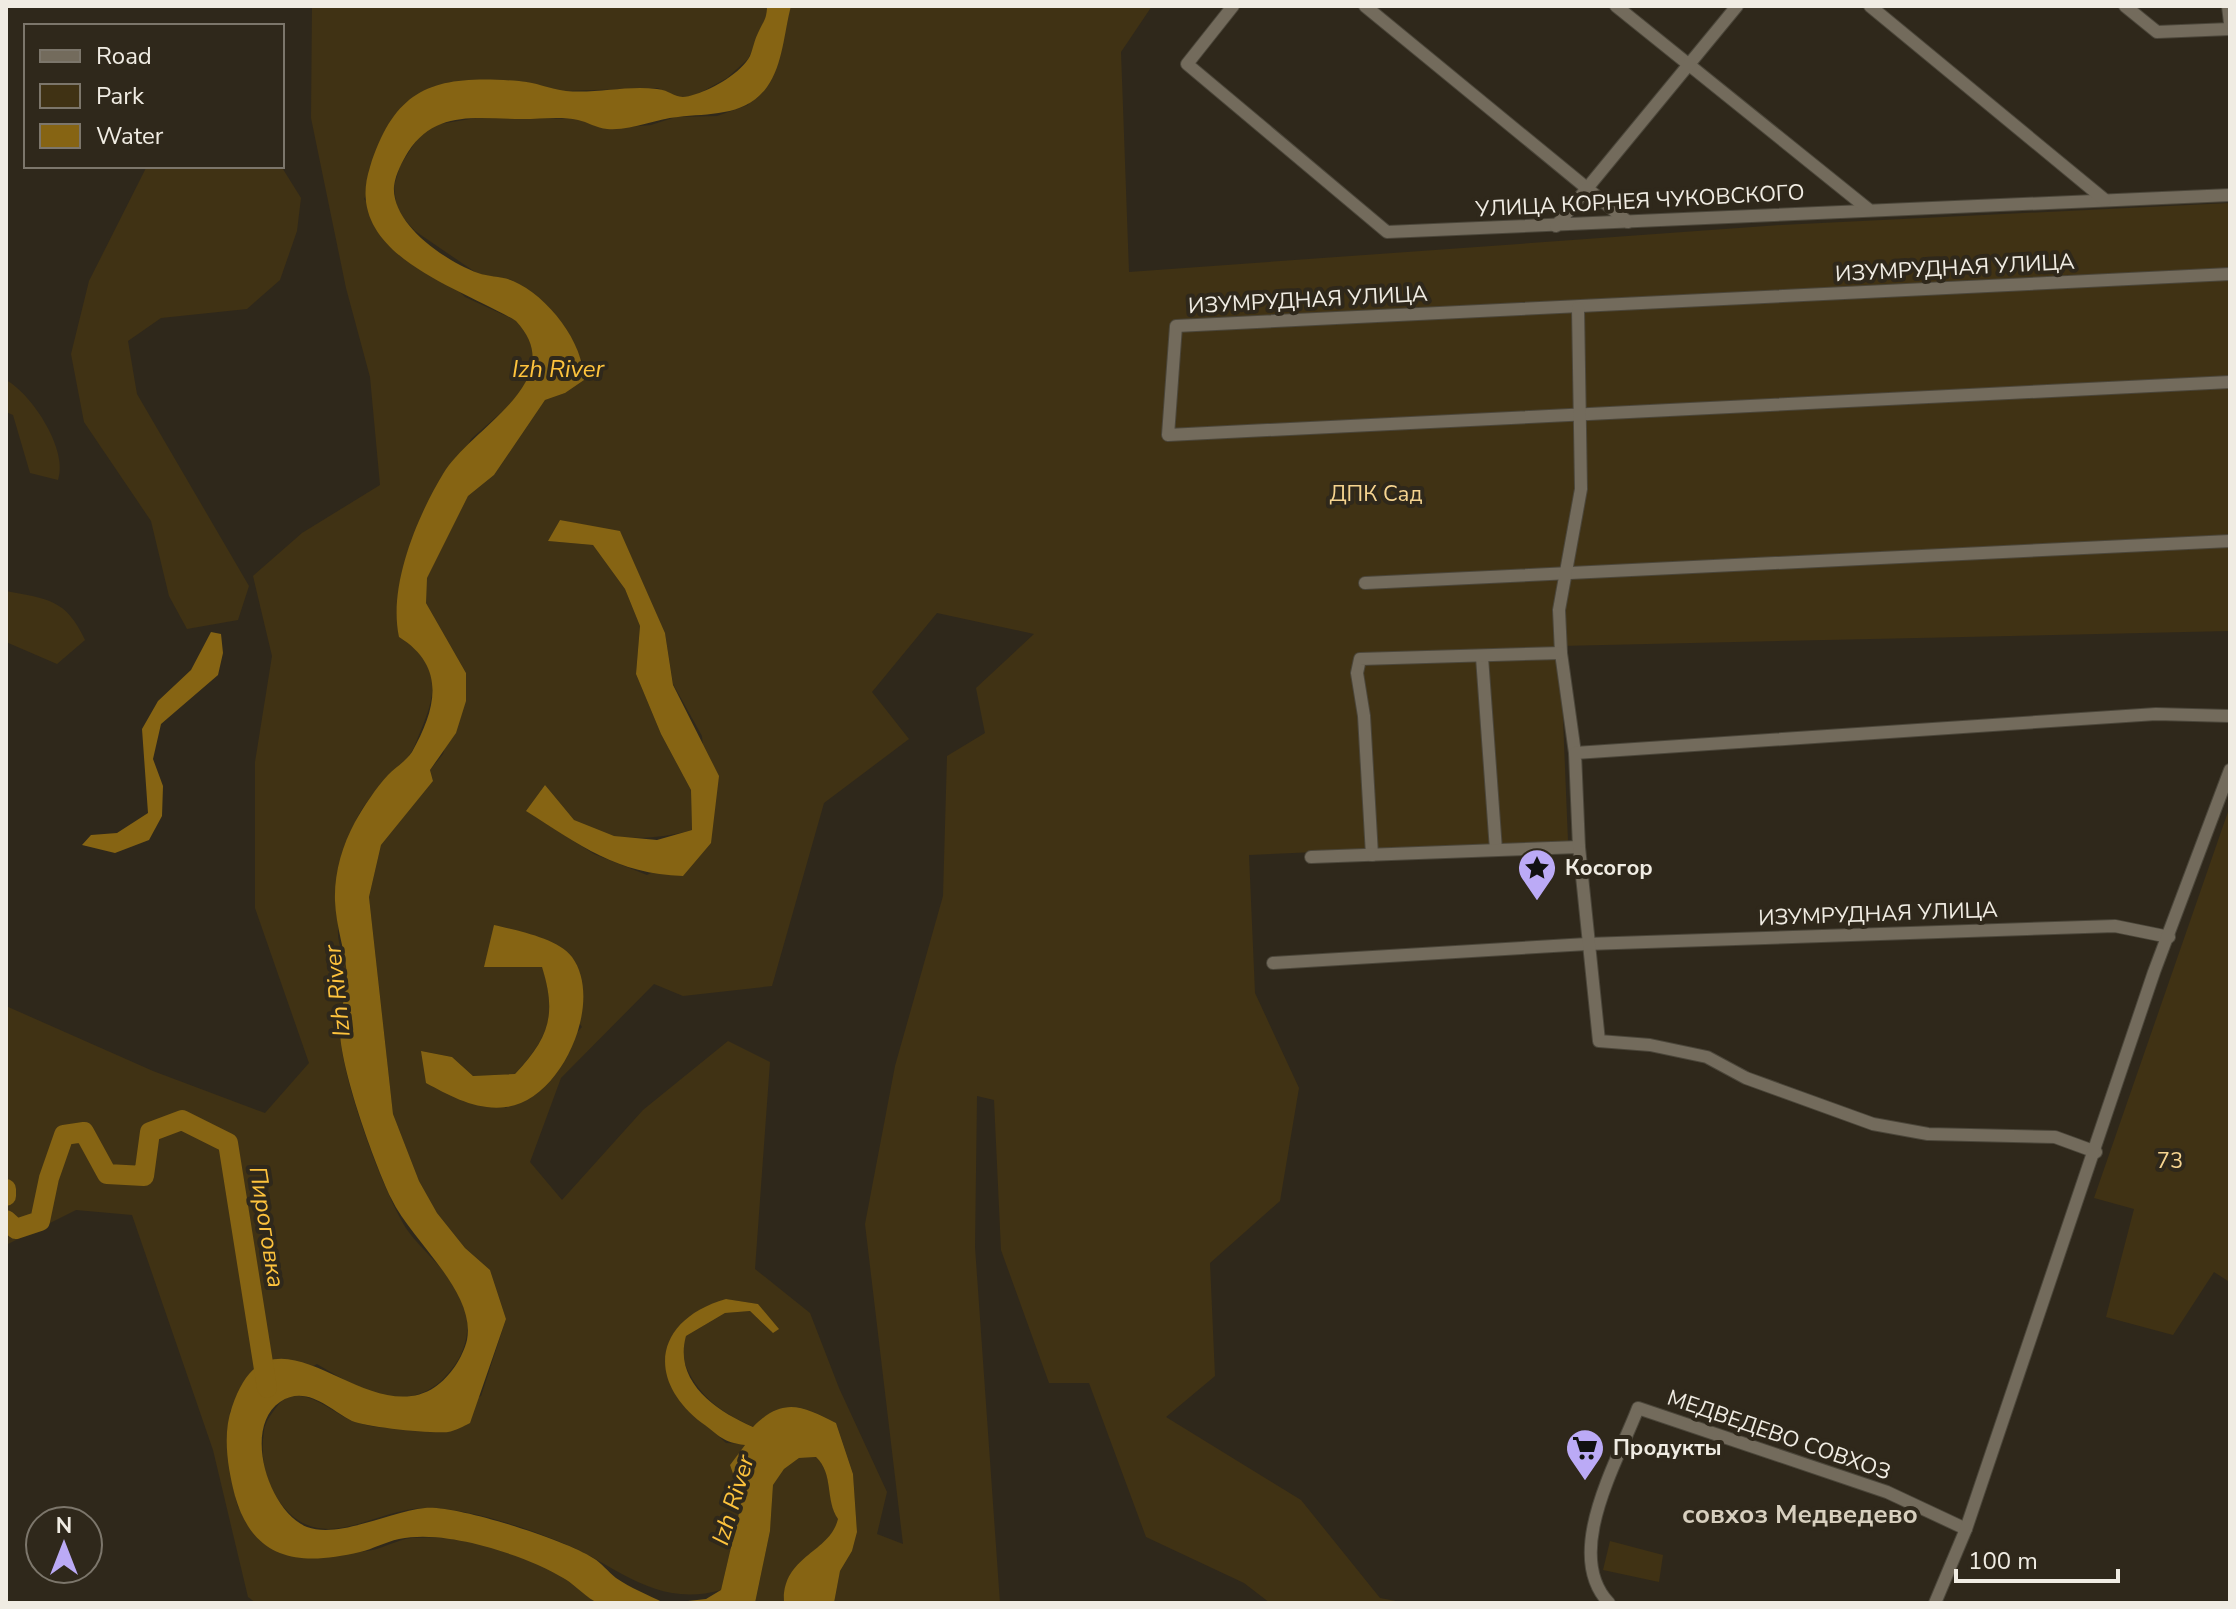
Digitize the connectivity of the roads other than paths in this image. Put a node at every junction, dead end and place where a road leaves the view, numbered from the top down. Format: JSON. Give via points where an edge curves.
{"nodes":[{"id":1,"x":1233,"y":6,"type":"edge"},
{"id":2,"x":1365,"y":6,"type":"edge"},
{"id":3,"x":1616,"y":6,"type":"edge"},
{"id":4,"x":1737,"y":6,"type":"edge"},
{"id":5,"x":1870,"y":6,"type":"edge"},
{"id":6,"x":2125,"y":6,"type":"edge"},
{"id":7,"x":2228,"y":6,"type":"edge"},
{"id":8,"x":2230,"y":23,"type":"edge"},
{"id":9,"x":2230,"y":29,"type":"edge"},
{"id":10,"x":1689,"y":64,"type":"junction"},
{"id":11,"x":1587,"y":188,"type":"junction"},
{"id":12,"x":2230,"y":195,"type":"edge"},
{"id":13,"x":2105,"y":200,"type":"junction"},
{"id":14,"x":1868,"y":209,"type":"junction"},
{"id":15,"x":1628,"y":222,"type":"junction"},
{"id":16,"x":1556,"y":226,"type":"junction"},
{"id":17,"x":2230,"y":274,"type":"edge"},
{"id":18,"x":1578,"y":308,"type":"junction"},
{"id":19,"x":2230,"y":382,"type":"edge"},
{"id":20,"x":1581,"y":417,"type":"junction"},
{"id":21,"x":2230,"y":541,"type":"edge"},
{"id":22,"x":1566,"y":575,"type":"junction"},
{"id":23,"x":1365,"y":583,"type":"dead end"},
{"id":24,"x":1561,"y":653,"type":"junction"},
{"id":25,"x":1482,"y":657,"type":"junction"},
{"id":26,"x":2230,"y":716,"type":"edge"},
{"id":27,"x":1575,"y":753,"type":"junction"},
{"id":28,"x":2230,"y":770,"type":"edge"},
{"id":29,"x":1579,"y":847,"type":"junction"},
{"id":30,"x":1496,"y":850,"type":"junction"},
{"id":31,"x":1372,"y":855,"type":"junction"},
{"id":32,"x":1311,"y":857,"type":"dead end"},
{"id":33,"x":2169,"y":937,"type":"junction"},
{"id":34,"x":1587,"y":944,"type":"junction"},
{"id":35,"x":1273,"y":963,"type":"dead end"},
{"id":36,"x":2096,"y":1152,"type":"junction"},
{"id":37,"x":1966,"y":1529,"type":"junction"},
{"id":38,"x":1609,"y":1603,"type":"edge"},
{"id":39,"x":1935,"y":1603,"type":"edge"}],
"edges":[{"from":1,"to":16,"type":"street","name":"УЛИЦА КОРНЕЯ ЧУКОВСКОГО","via":[[1187,64],[1387,232]]},
{"from":2,"to":11,"type":"street"},
{"from":3,"to":10,"type":"street"},
{"from":4,"to":10,"type":"street"},
{"from":5,"to":13,"type":"street"},
{"from":6,"to":9,"type":"street","via":[[2157,32]]},
{"from":7,"to":8,"type":"street"},
{"from":10,"to":11,"type":"street"},
{"from":10,"to":14,"type":"street"},
{"from":11,"to":15,"type":"street"},
{"from":11,"to":16,"type":"street"},
{"from":12,"to":13,"type":"street","name":"УЛИЦА КОРНЕЯ ЧУКОВСКОГО"},
{"from":13,"to":14,"type":"street","name":"УЛИЦА КОРНЕЯ ЧУКОВСКОГО"},
{"from":14,"to":15,"type":"street","name":"УЛИЦА КОРНЕЯ ЧУКОВСКОГО"},
{"from":15,"to":16,"type":"street","name":"УЛИЦА КОРНЕЯ ЧУКОВСКОГО"},
{"from":17,"to":18,"type":"street","name":"ИЗУМРУДНАЯ УЛИЦА"},
{"from":18,"to":20,"type":"street"},
{"from":18,"to":20,"type":"street","name":"ИЗУМРУДНАЯ УЛИЦА","via":[[1176,326],[1168,435]]},
{"from":19,"to":20,"type":"street","name":"ИЗУМРУДНАЯ УЛИЦА"},
{"from":20,"to":22,"type":"street","via":[[1581,489]]},
{"from":21,"to":22,"type":"street"},
{"from":22,"to":23,"type":"street"},
{"from":22,"to":24,"type":"street","via":[[1559,610]]},
{"from":24,"to":25,"type":"street"},
{"from":24,"to":27,"type":"street"},
{"from":25,"to":30,"type":"street"},
{"from":25,"to":31,"type":"street","via":[[1360,659]]},
{"from":26,"to":27,"type":"street","via":[[2156,714]]},
{"from":27,"to":29,"type":"street"},
{"from":28,"to":33,"type":"street"},
{"from":29,"to":30,"type":"street"},
{"from":29,"to":34,"type":"street"},
{"from":30,"to":31,"type":"street"},
{"from":31,"to":32,"type":"street"},
{"from":33,"to":34,"type":"street","name":"ИЗУМРУДНАЯ УЛИЦА","via":[[2115,926]]},
{"from":33,"to":36,"type":"street"},
{"from":34,"to":35,"type":"street","name":"ИЗУМРУДНАЯ УЛИЦА"},
{"from":34,"to":36,"type":"street","via":[[1599,1041],[1707,1057],[1746,1078],[1873,1124],[1928,1134],[2055,1137]]},
{"from":36,"to":37,"type":"street"},
{"from":37,"to":38,"type":"street","name":"МЕДВЕДЕВО СОВХОЗ","via":[[1887,1492],[1638,1408],[1590,1534],[1590,1566]]},
{"from":37,"to":39,"type":"street"}]}
